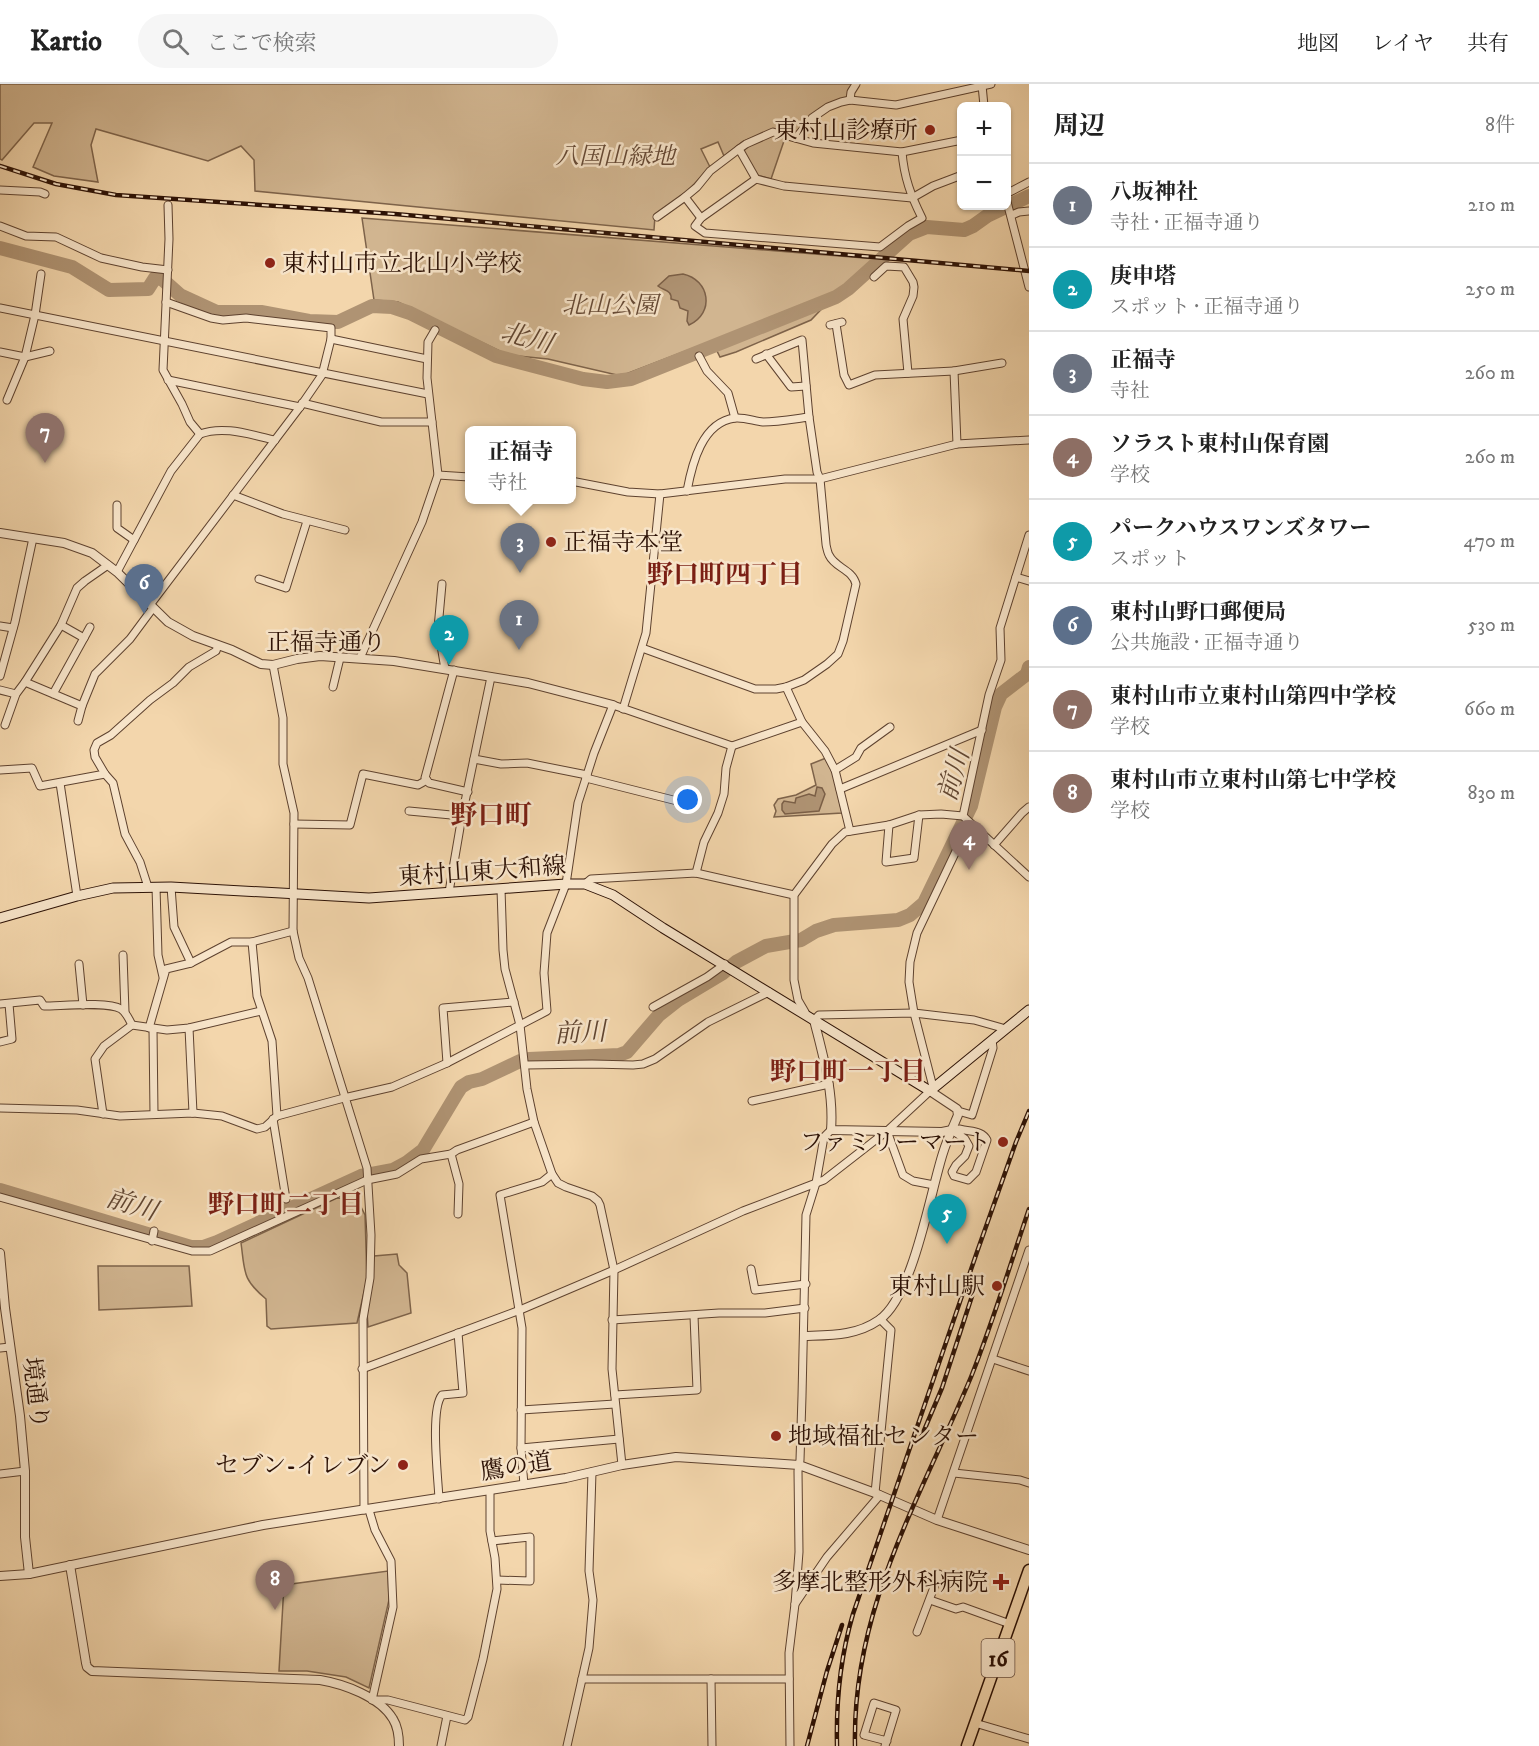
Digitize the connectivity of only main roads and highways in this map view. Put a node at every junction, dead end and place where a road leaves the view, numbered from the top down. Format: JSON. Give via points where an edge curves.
{"nodes":[{"id":1,"x":0,"y":918,"type":"edge"},
{"id":2,"x":1029,"y":1010,"type":"edge"},
{"id":3,"x":1029,"y":1570,"type":"edge"},
{"id":4,"x":967,"y":1746,"type":"edge"}],
"edges":[{"from":1,"to":2,"type":"main road","name":"東村山東大和線","via":[[105,888],[171,887],[369,898],[585,884],[613,895],[931,1089]]},
{"from":3,"to":4,"type":"main road","number":"16"}]}
